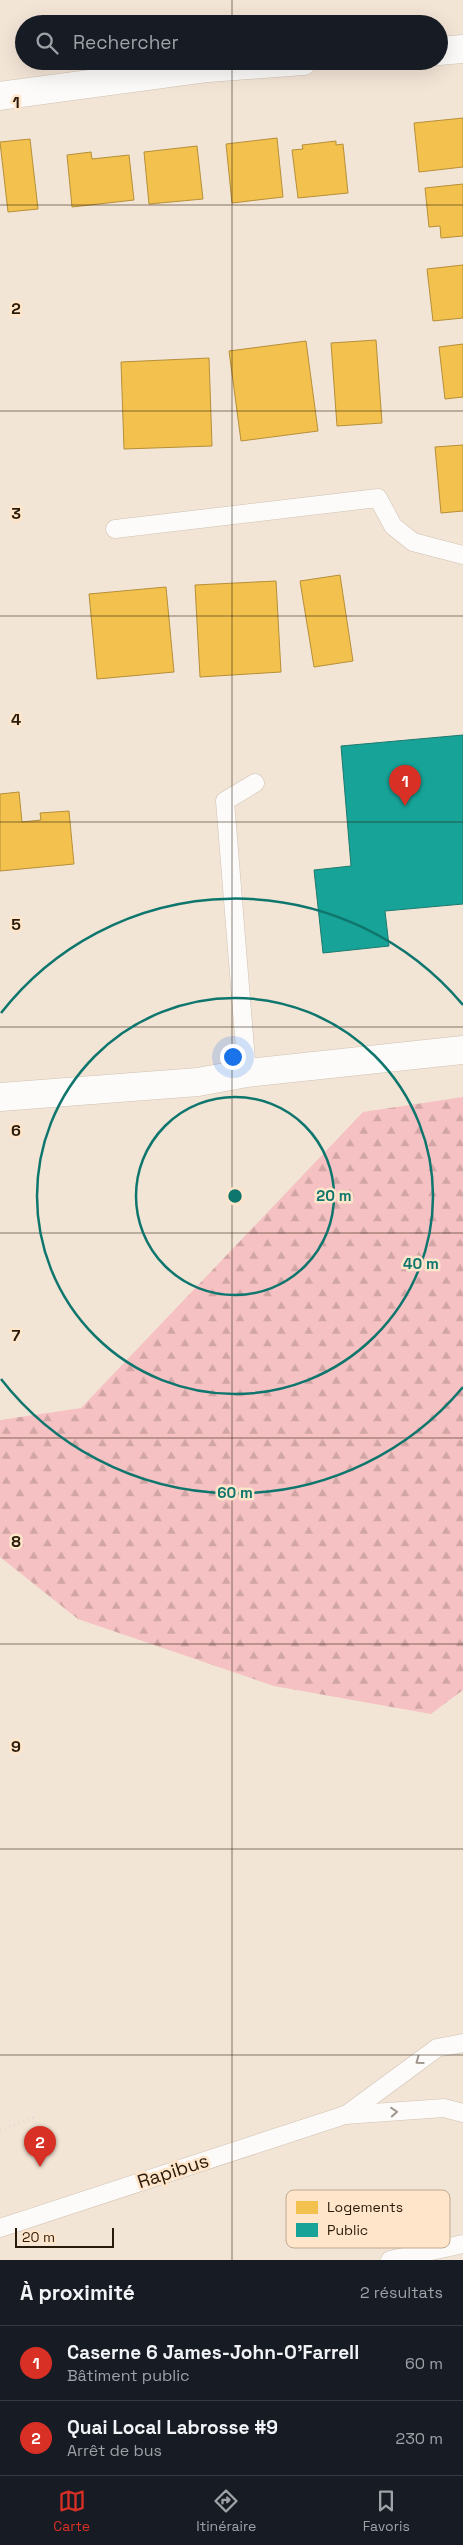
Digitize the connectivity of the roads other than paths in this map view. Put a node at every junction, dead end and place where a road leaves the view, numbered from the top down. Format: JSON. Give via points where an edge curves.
{"nodes":[{"id":1,"x":463,"y":50,"type":"edge"},
{"id":2,"x":448,"y":51,"type":"edge"},
{"id":3,"x":193,"y":70,"type":"edge"},
{"id":4,"x":0,"y":96,"type":"edge"},
{"id":5,"x":115,"y":529,"type":"dead end"},
{"id":6,"x":463,"y":555,"type":"edge"},
{"id":7,"x":255,"y":783,"type":"dead end"},
{"id":8,"x":463,"y":1050,"type":"edge"},
{"id":9,"x":247,"y":1074,"type":"junction"},
{"id":10,"x":0,"y":1097,"type":"edge"},
{"id":11,"x":463,"y":2043,"type":"edge"},
{"id":12,"x":463,"y":2113,"type":"edge"},
{"id":13,"x":345,"y":2115,"type":"junction"},
{"id":14,"x":0,"y":2228,"type":"edge"},
{"id":15,"x":463,"y":2244,"type":"edge"},
{"id":16,"x":450,"y":2247,"type":"edge"},
{"id":17,"x":445,"y":2248,"type":"edge"},
{"id":18,"x":390,"y":2260,"type":"edge"}],
"edges":[{"from":1,"to":2,"type":"street"},
{"from":3,"to":4,"type":"street"},
{"from":5,"to":6,"type":"lane","via":[[378,498],[393,526],[413,542]]},
{"from":7,"to":9,"type":"lane","via":[[226,801]]},
{"from":8,"to":9,"type":"street"},
{"from":9,"to":10,"type":"street","via":[[198,1082]]},
{"from":11,"to":13,"type":"lane","name":"Rapibus","one_way":true,"via":[[437,2048]]},
{"from":13,"to":12,"type":"lane","name":"Rapibus","one_way":true,"via":[[444,2108]]},
{"from":13,"to":14,"type":"lane","name":"Rapibus"},
{"from":15,"to":16,"type":"lane"},
{"from":17,"to":18,"type":"lane"}]}
